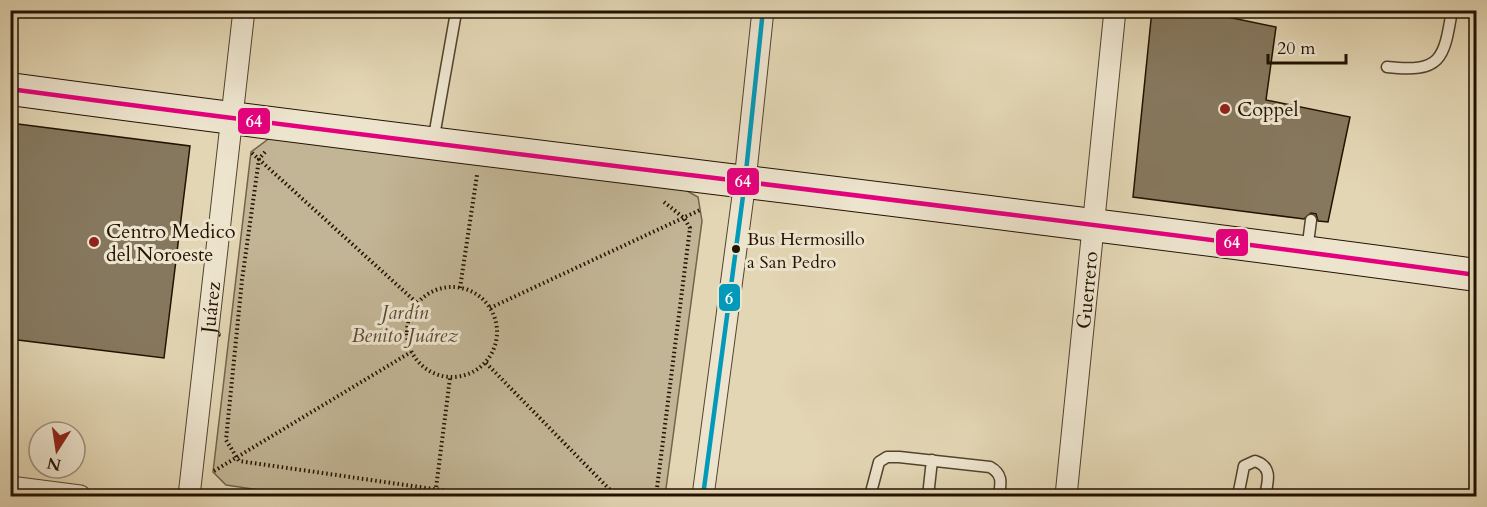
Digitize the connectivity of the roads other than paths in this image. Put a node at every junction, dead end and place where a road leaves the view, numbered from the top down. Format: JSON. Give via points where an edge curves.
{"nodes":[{"id":1,"x":244,"y":10,"type":"edge"},
{"id":2,"x":763,"y":10,"type":"edge"},
{"id":3,"x":1115,"y":10,"type":"edge"},
{"id":4,"x":1452,"y":10,"type":"edge"},
{"id":5,"x":455,"y":18,"type":"dead end"},
{"id":6,"x":1388,"y":67,"type":"dead end"},
{"id":7,"x":10,"y":89,"type":"edge"},
{"id":8,"x":233,"y":120,"type":"junction"},
{"id":9,"x":433,"y":142,"type":"junction"},
{"id":10,"x":745,"y":181,"type":"junction"},
{"id":11,"x":1311,"y":220,"type":"dead end"},
{"id":12,"x":1091,"y":225,"type":"junction"},
{"id":13,"x":1307,"y":251,"type":"junction"},
{"id":14,"x":1476,"y":275,"type":"edge"},
{"id":15,"x":932,"y":460,"type":"junction"},
{"id":16,"x":10,"y":487,"type":"edge"},
{"id":17,"x":80,"y":496,"type":"edge"},
{"id":18,"x":189,"y":496,"type":"edge"},
{"id":19,"x":703,"y":496,"type":"edge"},
{"id":20,"x":870,"y":496,"type":"edge"},
{"id":21,"x":928,"y":496,"type":"edge"},
{"id":22,"x":999,"y":496,"type":"edge"},
{"id":23,"x":1066,"y":496,"type":"edge"},
{"id":24,"x":1238,"y":496,"type":"edge"},
{"id":25,"x":1265,"y":496,"type":"edge"}],
"edges":[{"from":1,"to":8,"type":"street","name":"Juárez"},
{"from":2,"to":10,"type":"street"},
{"from":3,"to":12,"type":"street","name":"Guerrero"},
{"from":4,"to":6,"type":"lane","via":[[1447,43],[1428,68]]},
{"from":5,"to":9,"type":"lane"},
{"from":7,"to":8,"type":"main road"},
{"from":8,"to":9,"type":"main road"},
{"from":8,"to":18,"type":"street","name":"Juárez"},
{"from":9,"to":10,"type":"main road"},
{"from":10,"to":12,"type":"main road"},
{"from":10,"to":19,"type":"street"},
{"from":11,"to":13,"type":"lane"},
{"from":12,"to":13,"type":"main road"},
{"from":12,"to":23,"type":"street","name":"Guerrero"},
{"from":13,"to":14,"type":"main road"},
{"from":15,"to":20,"type":"lane","via":[[887,457],[874,472]]},
{"from":15,"to":21,"type":"lane"},
{"from":15,"to":22,"type":"lane","via":[[997,470],[1001,477]]},
{"from":16,"to":17,"type":"street"},
{"from":24,"to":25,"type":"lane","via":[[1244,466],[1255,461],[1264,464],[1268,471]]}]}
